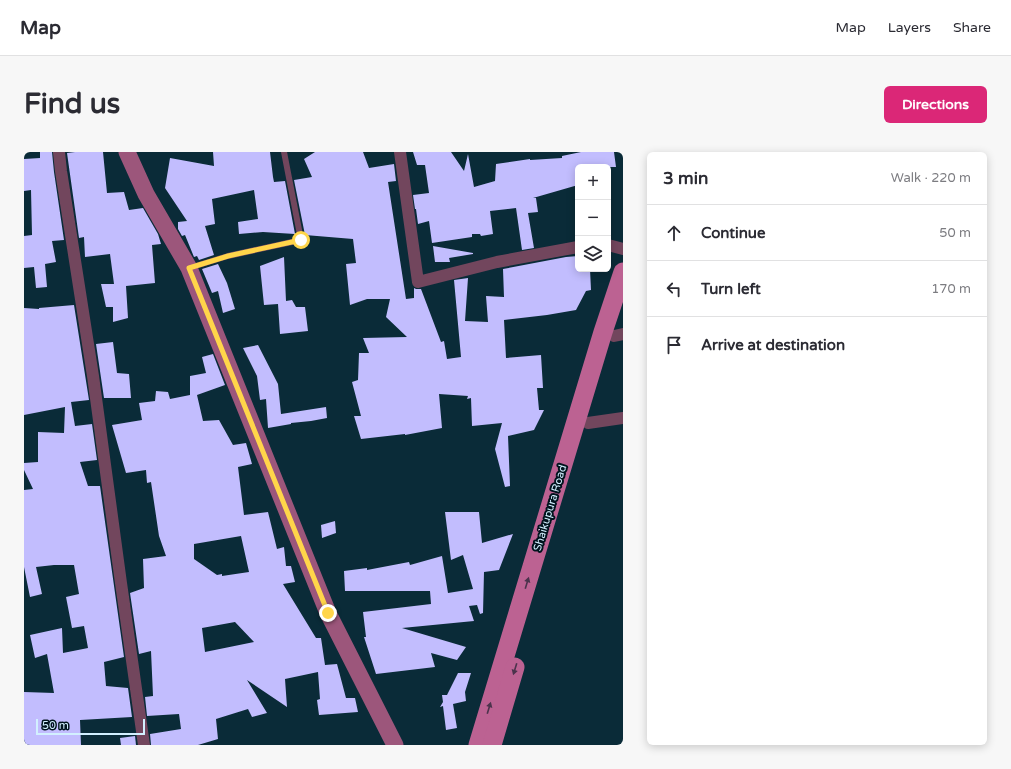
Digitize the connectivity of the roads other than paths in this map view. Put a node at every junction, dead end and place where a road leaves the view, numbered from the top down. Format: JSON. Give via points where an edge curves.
{"nodes":[{"id":1,"x":59,"y":152,"type":"edge"},
{"id":2,"x":127,"y":152,"type":"edge"},
{"id":3,"x":284,"y":152,"type":"edge"},
{"id":4,"x":400,"y":152,"type":"edge"},
{"id":5,"x":611,"y":246,"type":"edge"},
{"id":6,"x":575,"y":248,"type":"edge"},
{"id":7,"x":623,"y":249,"type":"edge"},
{"id":8,"x":189,"y":268,"type":"junction"},
{"id":9,"x":623,"y":272,"type":"edge"},
{"id":10,"x":623,"y":310,"type":"edge"},
{"id":11,"x":619,"y":335,"type":"edge"},
{"id":12,"x":623,"y":418,"type":"edge"},
{"id":13,"x":588,"y":424,"type":"junction"},
{"id":14,"x":144,"y":745,"type":"edge"},
{"id":15,"x":395,"y":745,"type":"edge"},
{"id":16,"x":478,"y":745,"type":"edge"},
{"id":17,"x":492,"y":745,"type":"edge"}],
"edges":[{"from":1,"to":14,"type":"street"},
{"from":2,"to":8,"type":"street","via":[[146,194]]},
{"from":3,"to":8,"type":"lane","via":[[301,240],[228,256]]},
{"from":4,"to":6,"type":"street","via":[[418,282],[496,262]]},
{"from":5,"to":7,"type":"street"},
{"from":8,"to":15,"type":"street","via":[[328,613]]},
{"from":16,"to":9,"type":"main road","name":"Shaikupura Road","one_way":true},
{"from":10,"to":11,"type":"main road","name":"Shaikupura Road"},
{"from":11,"to":13,"type":"main road","name":"Shaikupura Road"},
{"from":12,"to":13,"type":"street"},
{"from":13,"to":17,"type":"main road","name":"Shaikupura Road","one_way":true}]}
